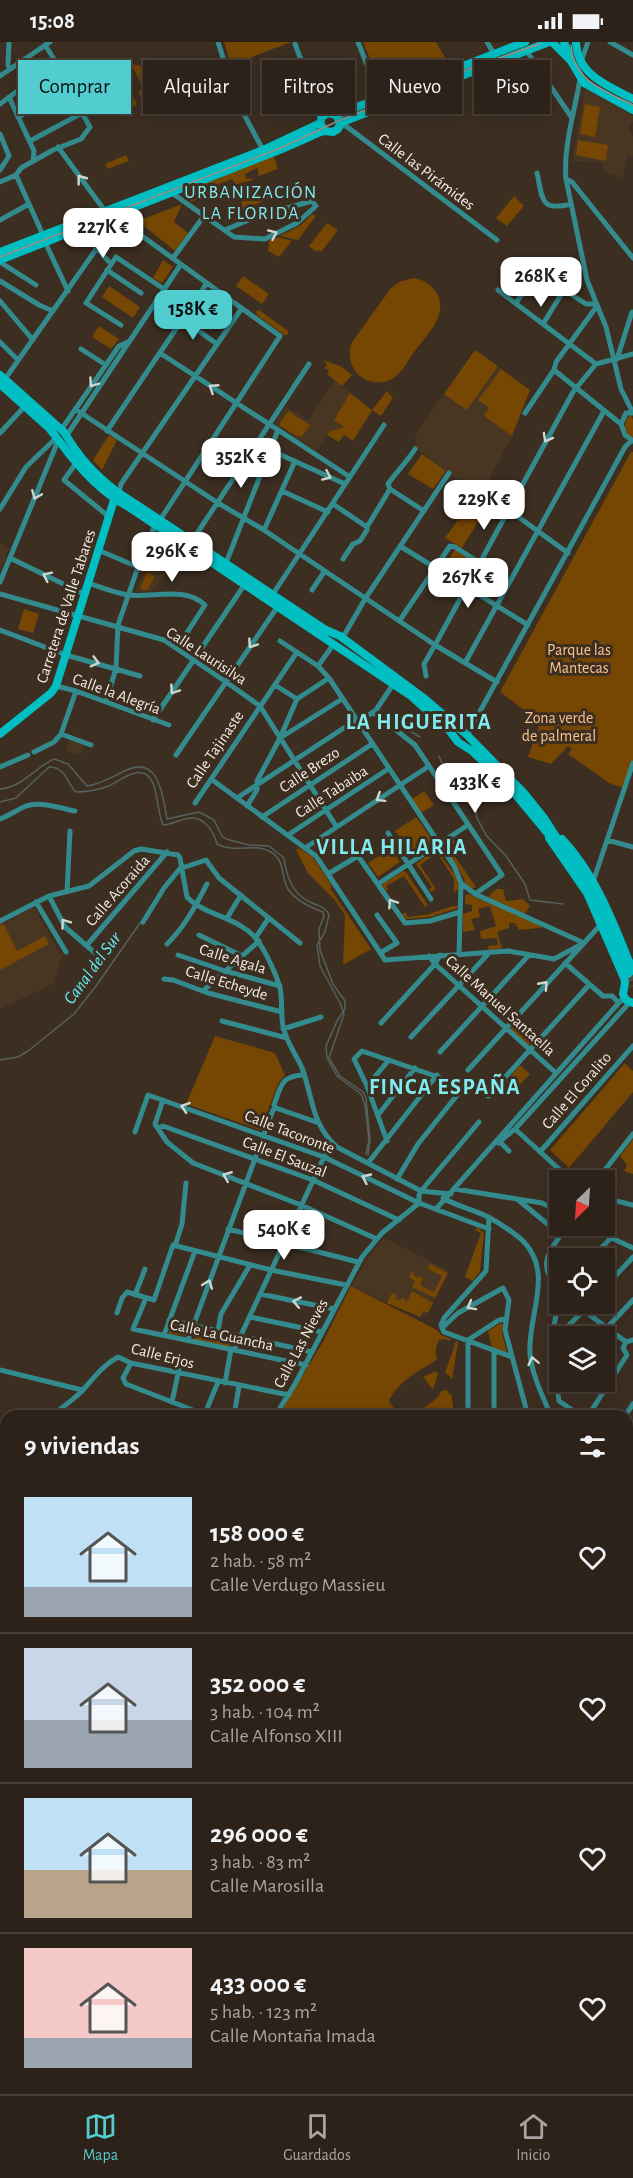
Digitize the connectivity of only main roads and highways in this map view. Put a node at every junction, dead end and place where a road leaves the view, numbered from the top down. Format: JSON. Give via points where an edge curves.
{"nodes":[{"id":1,"x":551,"y":42,"type":"edge"},
{"id":2,"x":564,"y":42,"type":"edge"},
{"id":3,"x":576,"y":42,"type":"edge"},
{"id":4,"x":526,"y":46,"type":"edge"},
{"id":5,"x":571,"y":61,"type":"junction"},
{"id":6,"x":633,"y":99,"type":"edge"},
{"id":7,"x":355,"y":106,"type":"edge"},
{"id":8,"x":633,"y":110,"type":"edge"},
{"id":9,"x":332,"y":114,"type":"joint"},
{"id":10,"x":322,"y":125,"type":"junction"},
{"id":11,"x":340,"y":125,"type":"junction"},
{"id":12,"x":44,"y":239,"type":"junction"},
{"id":13,"x":0,"y":252,"type":"edge"},
{"id":14,"x":0,"y":261,"type":"edge"},
{"id":15,"x":2,"y":383,"type":"edge"},
{"id":16,"x":60,"y":437,"type":"junction"},
{"id":17,"x":117,"y":496,"type":"junction"},
{"id":18,"x":158,"y":523,"type":"junction"},
{"id":19,"x":336,"y":642,"type":"junction"},
{"id":20,"x":0,"y":734,"type":"edge"},
{"id":21,"x":464,"y":738,"type":"junction"},
{"id":22,"x":534,"y":816,"type":"junction"},
{"id":23,"x":544,"y":818,"type":"junction"},
{"id":24,"x":565,"y":851,"type":"junction"},
{"id":25,"x":630,"y":977,"type":"edge"},
{"id":26,"x":627,"y":1001,"type":"edge"}],
"edges":[{"from":1,"to":4,"type":"main road"},
{"from":1,"to":5,"type":"main road"},
{"from":2,"to":5,"type":"main road"},
{"from":3,"to":6,"type":"main road","via":[[586,71]]},
{"from":4,"to":7,"type":"main road","via":[[494,54]]},
{"from":4,"to":11,"type":"main road"},
{"from":5,"to":8,"type":"main road","via":[[589,87]]},
{"from":9,"to":10,"type":"main road","via":[[324,115]]},
{"from":9,"to":11,"type":"main road"},
{"from":10,"to":11,"type":"main road","via":[[333,132]]},
{"from":10,"to":12,"type":"main road"},
{"from":10,"to":12,"type":"main road","via":[[185,188]]},
{"from":12,"to":13,"type":"main road"},
{"from":12,"to":14,"type":"main road"},
{"from":15,"to":16,"type":"main road"},
{"from":15,"to":16,"type":"main road"},
{"from":16,"to":17,"type":"main road"},
{"from":16,"to":17,"type":"main road","via":[[76,463]]},
{"from":17,"to":18,"type":"main road"},
{"from":17,"to":20,"type":"main road","name":"Carretera de Valle Tabares","via":[[56,686]]},
{"from":18,"to":19,"type":"main road"},
{"from":18,"to":19,"type":"main road","via":[[273,594]]},
{"from":19,"to":21,"type":"main road"},
{"from":19,"to":21,"type":"main road","via":[[418,693]]},
{"from":21,"to":22,"type":"main road"},
{"from":21,"to":23,"type":"main road","via":[[516,784]]},
{"from":22,"to":24,"type":"main road"},
{"from":22,"to":25,"type":"main road","via":[[580,882]]},
{"from":23,"to":24,"type":"main road"},
{"from":23,"to":25,"type":"main road","via":[[567,845],[606,906]]},
{"from":24,"to":25,"type":"main road","via":[[599,903]]},
{"from":25,"to":26,"type":"main road","via":[[623,988]]}]}
